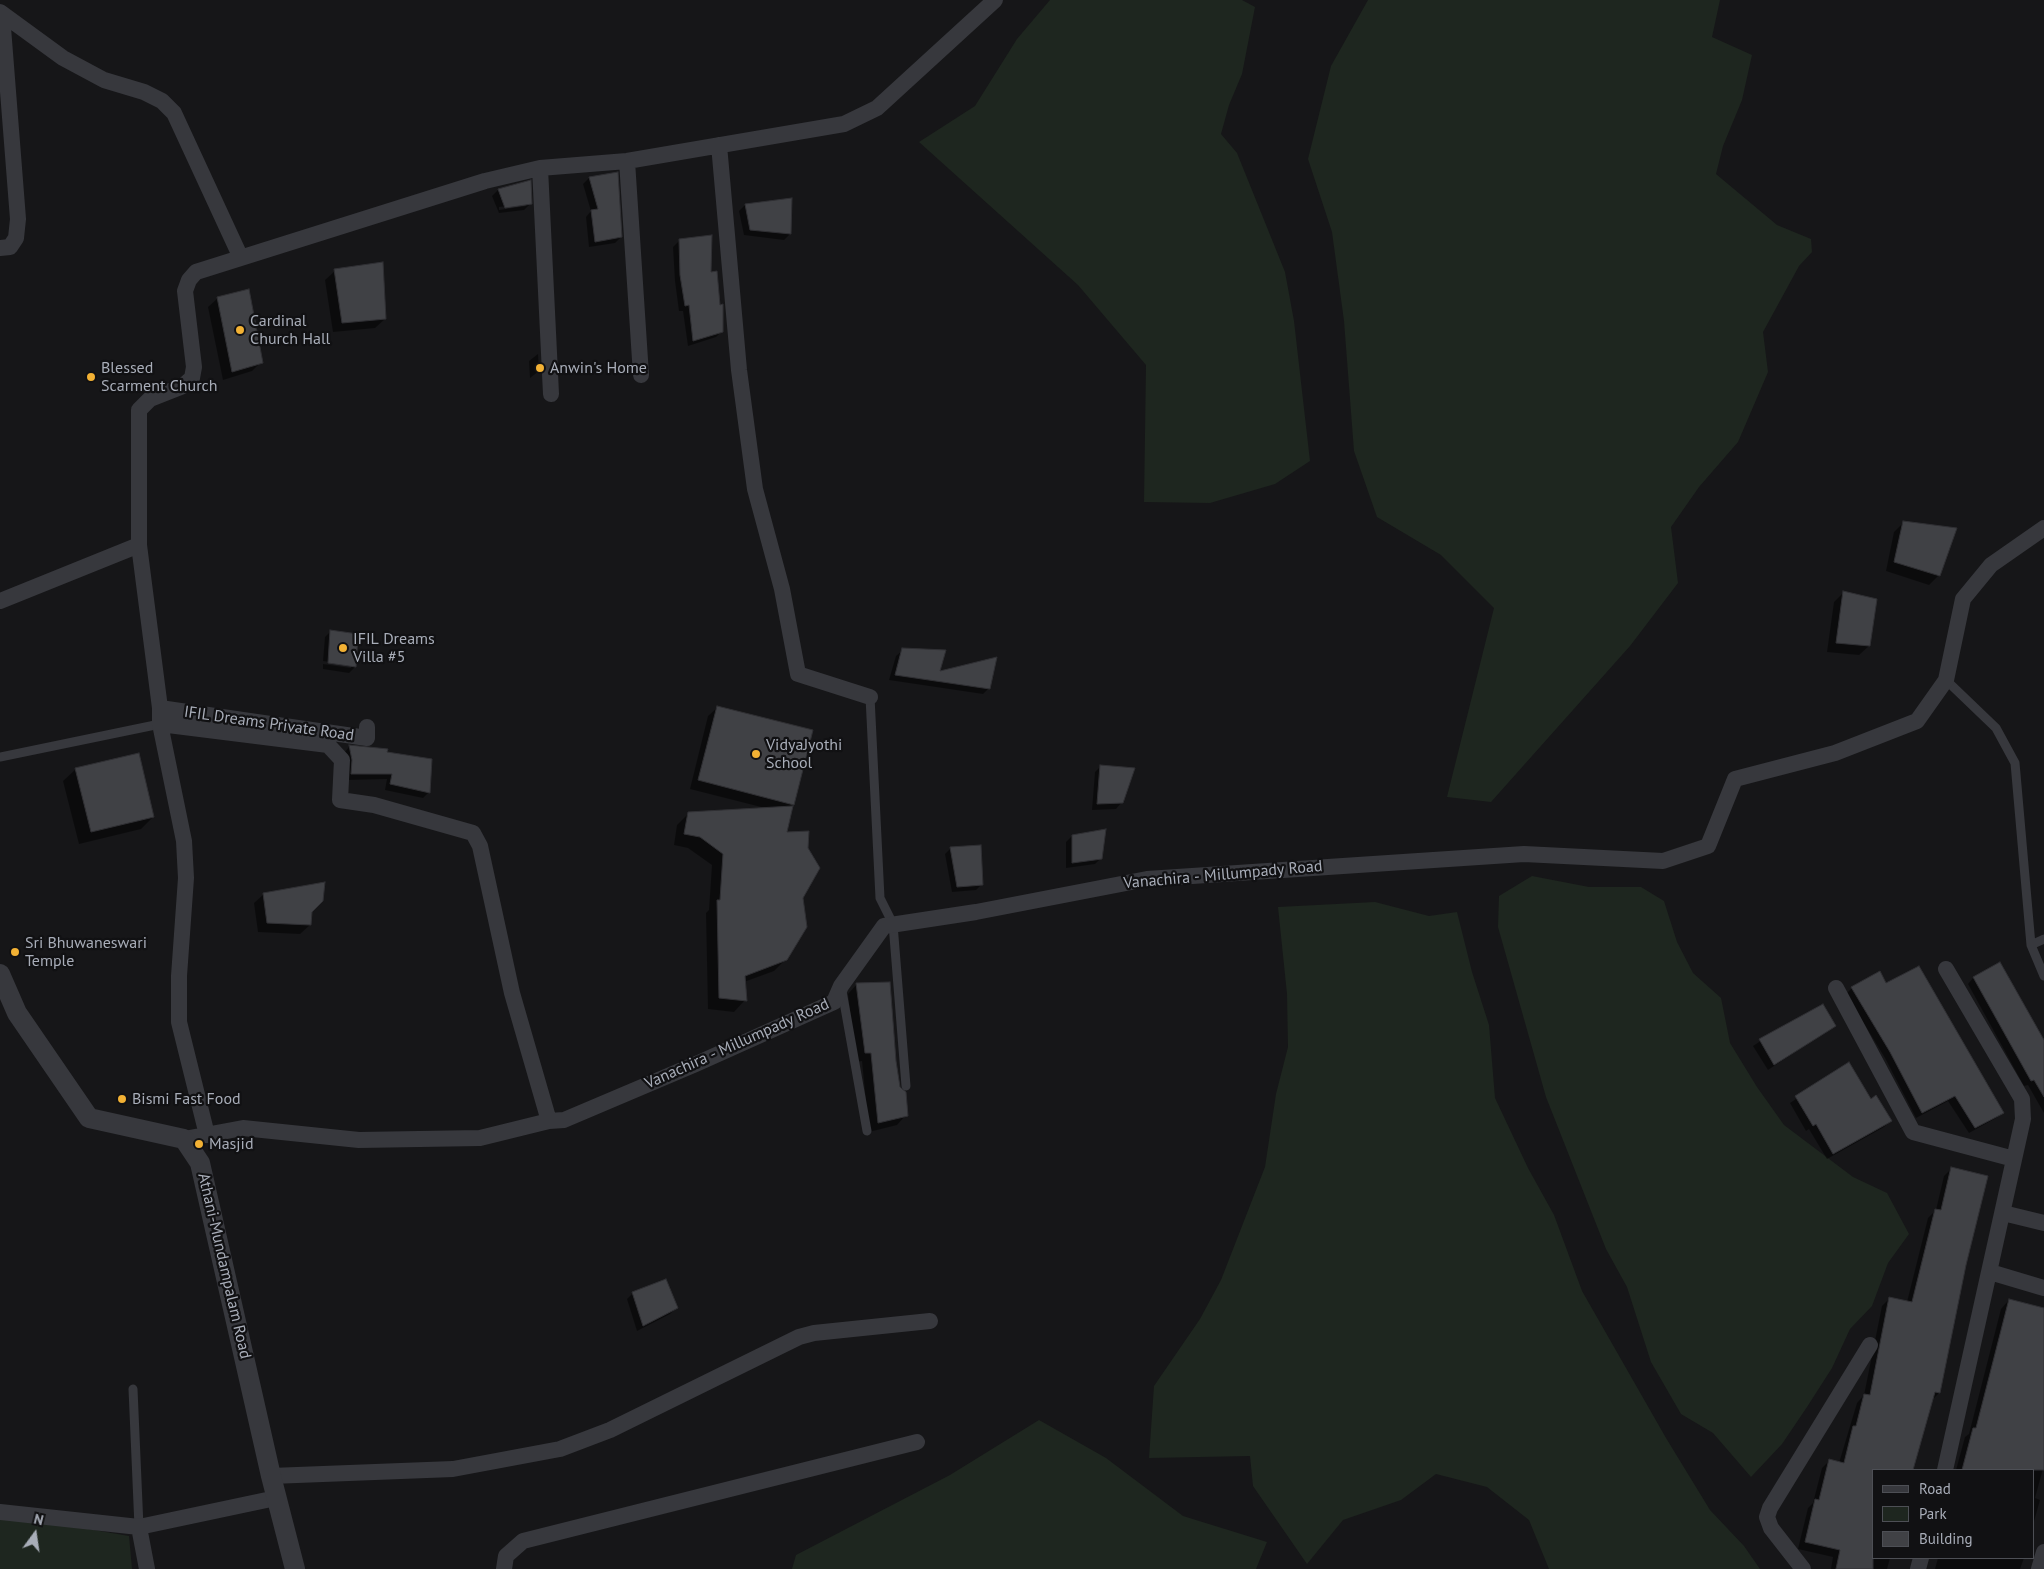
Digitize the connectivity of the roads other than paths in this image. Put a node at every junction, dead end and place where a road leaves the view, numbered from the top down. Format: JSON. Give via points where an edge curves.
{"nodes":[{"id":1,"x":995,"y":0,"type":"edge"},
{"id":2,"x":1,"y":14,"type":"edge"},
{"id":3,"x":719,"y":145,"type":"junction"},
{"id":4,"x":626,"y":160,"type":"junction"},
{"id":5,"x":540,"y":168,"type":"junction"},
{"id":6,"x":0,"y":248,"type":"edge"},
{"id":7,"x":241,"y":258,"type":"junction"},
{"id":8,"x":641,"y":375,"type":"dead end"},
{"id":9,"x":551,"y":394,"type":"dead end"},
{"id":10,"x":2044,"y":528,"type":"edge"},
{"id":11,"x":139,"y":545,"type":"junction"},
{"id":12,"x":0,"y":601,"type":"edge"},
{"id":13,"x":1946,"y":680,"type":"junction"},
{"id":14,"x":870,"y":697,"type":"joint"},
{"id":15,"x":160,"y":716,"type":"junction"},
{"id":16,"x":367,"y":727,"type":"dead end"},
{"id":17,"x":331,"y":739,"type":"junction"},
{"id":18,"x":0,"y":757,"type":"edge"},
{"id":19,"x":893,"y":924,"type":"junction"},
{"id":20,"x":2044,"y":939,"type":"edge"},
{"id":21,"x":2030,"y":945,"type":"junction"},
{"id":22,"x":1946,"y":968,"type":"dead end"},
{"id":23,"x":0,"y":974,"type":"edge"},
{"id":24,"x":2044,"y":976,"type":"edge"},
{"id":25,"x":841,"y":986,"type":"junction"},
{"id":26,"x":1836,"y":988,"type":"dead end"},
{"id":27,"x":906,"y":1086,"type":"dead end"},
{"id":28,"x":549,"y":1121,"type":"junction"},
{"id":29,"x":867,"y":1131,"type":"dead end"},
{"id":30,"x":207,"y":1135,"type":"junction"},
{"id":31,"x":184,"y":1139,"type":"junction"},
{"id":32,"x":2014,"y":1159,"type":"junction"},
{"id":33,"x":2003,"y":1212,"type":"junction"},
{"id":34,"x":2044,"y":1224,"type":"edge"},
{"id":35,"x":1990,"y":1272,"type":"junction"},
{"id":36,"x":2044,"y":1288,"type":"edge"},
{"id":37,"x":930,"y":1321,"type":"dead end"},
{"id":38,"x":1870,"y":1344,"type":"dead end"},
{"id":39,"x":133,"y":1389,"type":"dead end"},
{"id":40,"x":917,"y":1442,"type":"dead end"},
{"id":41,"x":1945,"y":1469,"type":"edge"},
{"id":42,"x":271,"y":1476,"type":"junction"},
{"id":43,"x":276,"y":1498,"type":"junction"},
{"id":44,"x":0,"y":1512,"type":"edge"},
{"id":45,"x":140,"y":1527,"type":"junction"},
{"id":46,"x":2044,"y":1552,"type":"edge"},
{"id":47,"x":147,"y":1569,"type":"edge"},
{"id":48,"x":295,"y":1569,"type":"edge"},
{"id":49,"x":504,"y":1569,"type":"edge"},
{"id":50,"x":1803,"y":1569,"type":"edge"},
{"id":51,"x":2039,"y":1569,"type":"edge"}],
"edges":[{"from":1,"to":3,"type":"street","via":[[877,108],[844,124]]},
{"from":2,"to":6,"type":"street","via":[[18,219],[16,238],[10,248]]},
{"from":2,"to":7,"type":"street","via":[[63,58],[104,80],[144,92],[162,101],[174,113]]},
{"from":3,"to":4,"type":"street"},
{"from":3,"to":14,"type":"street","via":[[739,370],[755,489],[782,589],[798,674]]},
{"from":4,"to":5,"type":"street"},
{"from":4,"to":8,"type":"street"},
{"from":5,"to":7,"type":"street","via":[[485,181]]},
{"from":5,"to":9,"type":"street"},
{"from":7,"to":11,"type":"street","via":[[196,272],[189,280],[185,291],[194,368],[192,378],[183,386],[150,399],[139,410]]},
{"from":10,"to":13,"type":"street","name":"Vanachira - Millumpady Road","via":[[1991,565],[1963,599]]},
{"from":11,"to":12,"type":"street"},
{"from":11,"to":15,"type":"street"},
{"from":13,"to":19,"type":"street","name":"Vanachira - Millumpady Road","via":[[1917,722],[1835,753],[1735,779],[1708,846],[1663,861],[1524,854],[1147,879],[976,912]]},
{"from":13,"to":21,"type":"lane","via":[[1996,728],[2015,763]]},
{"from":14,"to":19,"type":"lane","via":[[880,898]]},
{"from":15,"to":17,"type":"street"},
{"from":15,"to":18,"type":"lane"},
{"from":15,"to":30,"type":"street","via":[[184,841],[186,878],[179,1022]]},
{"from":16,"to":17,"type":"street","name":"IFIL Dreams Private Road","via":[[367,738]]},
{"from":17,"to":28,"type":"street","via":[[342,760],[340,800],[374,805],[474,833],[480,846],[512,993]]},
{"from":19,"to":25,"type":"street","name":"Vanachira - Millumpady Road","via":[[884,926]]},
{"from":19,"to":27,"type":"lane"},
{"from":20,"to":21,"type":"lane"},
{"from":21,"to":24,"type":"lane"},
{"from":22,"to":32,"type":"street","via":[[2022,1098],[2023,1119]]},
{"from":23,"to":31,"type":"street","via":[[17,1013],[89,1118]]},
{"from":25,"to":28,"type":"street","name":"Vanachira - Millumpady Road","via":[[834,1002],[564,1120]]},
{"from":25,"to":29,"type":"lane"},
{"from":26,"to":32,"type":"street","via":[[1913,1132]]},
{"from":28,"to":30,"type":"street","name":"Vanachira - Millumpady Road","via":[[480,1138],[359,1140],[243,1128]]},
{"from":30,"to":31,"type":"street","name":"Vanachira - Millumpady Road"},
{"from":31,"to":42,"type":"street","name":"Athani-Mundampalam Road","via":[[200,1163]]},
{"from":32,"to":33,"type":"street"},
{"from":33,"to":34,"type":"street"},
{"from":33,"to":35,"type":"street"},
{"from":35,"to":36,"type":"street"},
{"from":35,"to":41,"type":"street"},
{"from":37,"to":42,"type":"street","via":[[799,1337],[610,1430],[560,1450],[453,1469]]},
{"from":38,"to":50,"type":"street","via":[[1767,1517],[1771,1528]]},
{"from":39,"to":45,"type":"lane"},
{"from":40,"to":49,"type":"street","via":[[523,1541],[506,1556]]},
{"from":42,"to":43,"type":"street","name":"Athani-Mundampalam Road"},
{"from":43,"to":45,"type":"street"},
{"from":43,"to":48,"type":"street","name":"Athani-Mundampalam Road"},
{"from":44,"to":45,"type":"street"},
{"from":45,"to":47,"type":"street"},
{"from":46,"to":51,"type":"street"}]}
